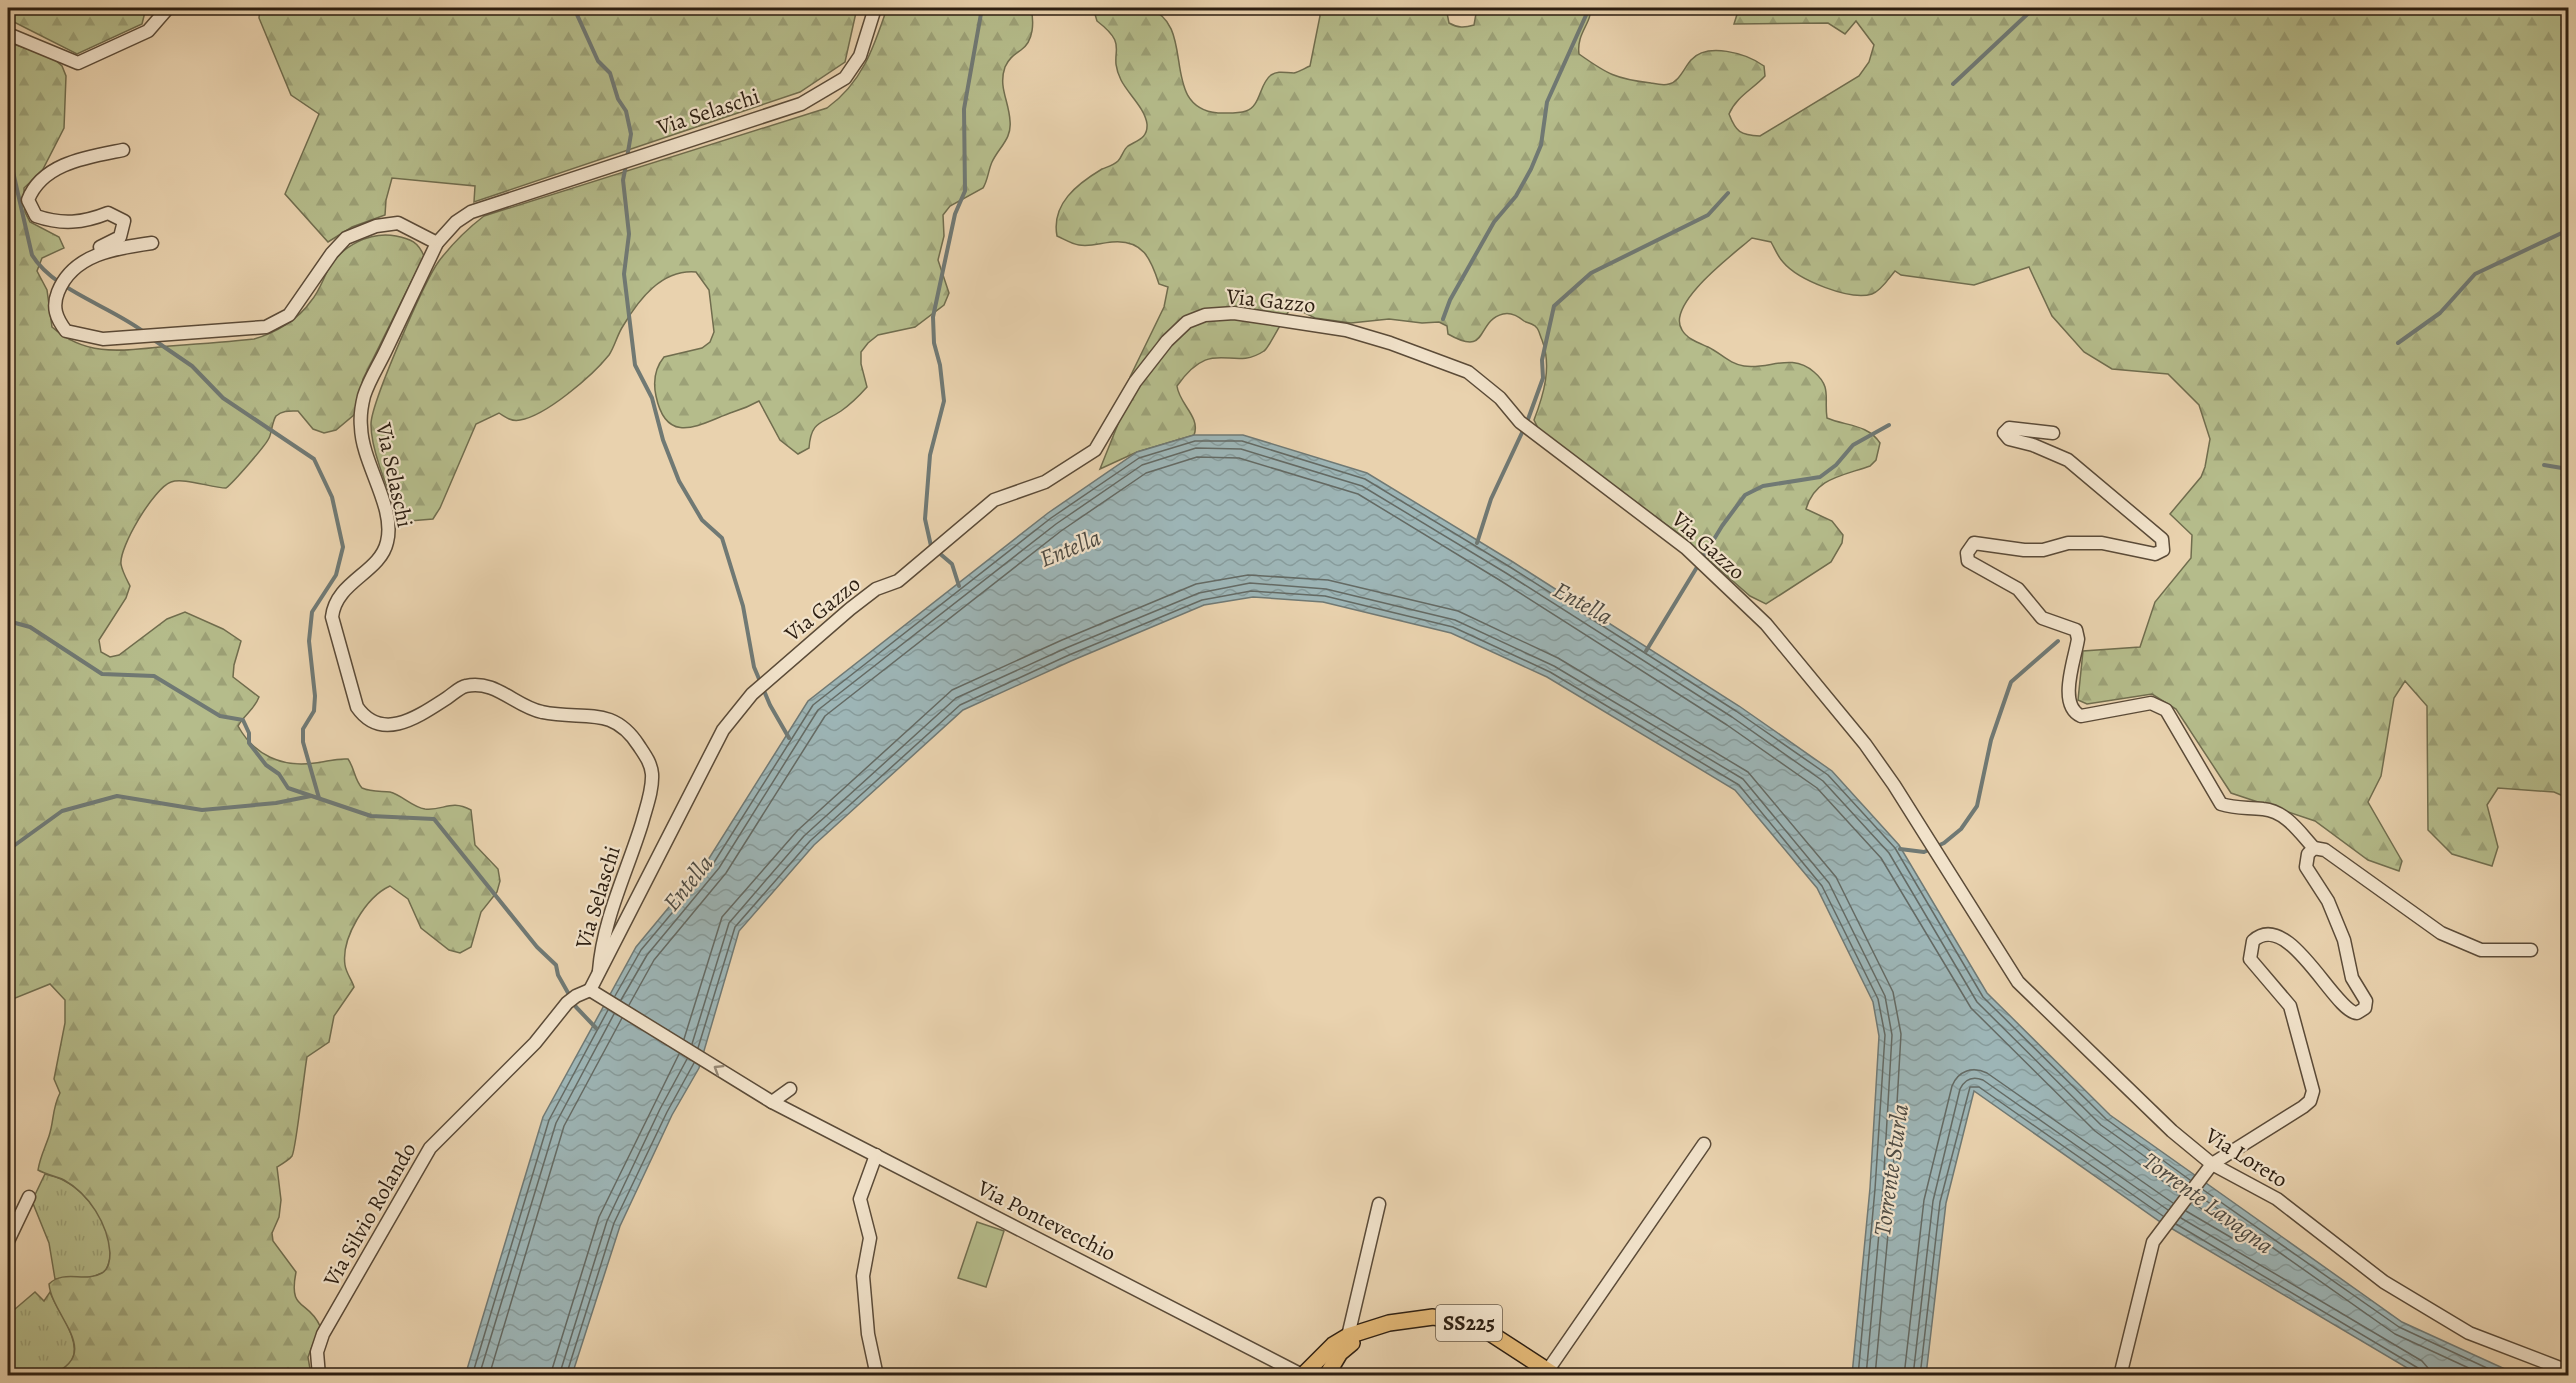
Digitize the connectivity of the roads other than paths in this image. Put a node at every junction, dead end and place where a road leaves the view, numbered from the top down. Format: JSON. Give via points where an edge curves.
{"nodes":[{"id":1,"x":168,"y":8,"type":"edge"},
{"id":2,"x":875,"y":8,"type":"edge"},
{"id":3,"x":8,"y":34,"type":"edge"},
{"id":4,"x":123,"y":150,"type":"dead end"},
{"id":5,"x":152,"y":243,"type":"dead end"},
{"id":6,"x":437,"y":243,"type":"junction"},
{"id":7,"x":80,"y":264,"type":"junction"},
{"id":8,"x":2054,"y":433,"type":"dead end"},
{"id":9,"x":2314,"y":848,"type":"junction"},
{"id":10,"x":1947,"y":870,"type":"joint"},
{"id":11,"x":2531,"y":950,"type":"dead end"},
{"id":12,"x":598,"y":975,"type":"junction"},
{"id":13,"x":593,"y":993,"type":"junction"},
{"id":14,"x":789,"y":1089,"type":"dead end"},
{"id":15,"x":770,"y":1101,"type":"junction"},
{"id":16,"x":1704,"y":1144,"type":"dead end"},
{"id":17,"x":876,"y":1155,"type":"junction"},
{"id":18,"x":2208,"y":1167,"type":"junction"},
{"id":19,"x":29,"y":1197,"type":"dead end"},
{"id":20,"x":1379,"y":1204,"type":"dead end"},
{"id":21,"x":8,"y":1240,"type":"edge"},
{"id":22,"x":1368,"y":1329,"type":"junction"},
{"id":23,"x":1348,"y":1336,"type":"junction"},
{"id":24,"x":1307,"y":1371,"type":"edge"},
{"id":25,"x":2568,"y":1371,"type":"edge"},
{"id":26,"x":1552,"y":1373,"type":"edge"},
{"id":27,"x":1329,"y":1374,"type":"edge"},
{"id":28,"x":319,"y":1376,"type":"edge"},
{"id":29,"x":877,"y":1376,"type":"edge"},
{"id":30,"x":2120,"y":1376,"type":"edge"}],
"edges":[{"from":1,"to":3,"type":"street","via":[[148,31],[78,63]]},
{"from":2,"to":6,"type":"street","name":"Via Selaschi","via":[[860,56],[845,78],[801,104],[471,212]]},
{"from":4,"to":7,"type":"street","via":[[65,164],[34,184],[28,200],[36,216],[51,221],[83,222],[108,213],[124,221],[120,237],[83,255]]},
{"from":5,"to":7,"type":"street","via":[[117,248]]},
{"from":6,"to":7,"type":"street","via":[[398,223],[376,226],[346,238],[289,315],[266,327],[122,338],[79,335],[66,331],[58,321],[55,300],[64,276]]},
{"from":6,"to":12,"type":"street","name":"Via Selaschi","via":[[364,396],[360,427],[389,530],[387,543],[382,553],[341,593],[333,606],[333,625],[357,707],[373,723],[390,726],[422,714],[465,686],[486,686],[540,712],[611,718],[631,734],[650,761],[652,775],[637,838],[607,922]]},
{"from":8,"to":9,"type":"street","via":[[2009,428],[2004,432],[2006,438],[2068,460],[2085,472],[2162,539],[2163,550],[2155,554],[2102,543],[2068,543],[2024,550],[1974,543],[1966,553],[1968,561],[2018,589],[2042,618],[2076,630],[2078,639],[2068,695],[2074,713],[2081,716],[2151,703],[2166,710],[2222,804],[2277,812]]},
{"from":9,"to":11,"type":"street","via":[[2325,849],[2441,933],[2463,944],[2481,950]]},
{"from":9,"to":18,"type":"street","via":[[2308,854],[2306,867],[2328,901],[2344,940],[2352,978],[2366,1001],[2365,1008],[2357,1013],[2348,1011],[2323,977],[2277,935],[2264,934],[2253,941],[2250,959],[2289,1006],[2313,1091],[2303,1107]]},
{"from":10,"to":12,"type":"street","name":"Via Gazzo","via":[[1865,744],[1766,624],[1686,548],[1520,422],[1479,380],[1451,363],[1346,330],[1234,313],[1205,315],[1187,322],[1167,341],[1135,382],[1095,450],[1045,482],[994,500],[898,581],[876,589],[850,609],[752,694],[723,730]]},
{"from":10,"to":18,"type":"street","name":"Via Loreto","via":[[2018,982]]},
{"from":12,"to":13,"type":"street","name":"Via Gazzo"},
{"from":15,"to":13,"type":"street","name":"Via Pontevecchio","one_way":true},
{"from":13,"to":28,"type":"street","name":"Via Silvio Rolando","via":[[576,996],[567,1003],[535,1043],[430,1148],[323,1334],[317,1352]]},
{"from":14,"to":15,"type":"street"},
{"from":15,"to":17,"type":"street","name":"Via Pontevecchio"},
{"from":16,"to":26,"type":"street"},
{"from":17,"to":24,"type":"street","name":"Via Pontevecchio"},
{"from":17,"to":29,"type":"street","via":[[860,1199],[870,1238],[863,1276],[868,1334]]},
{"from":18,"to":25,"type":"street","name":"Via Loreto","via":[[2277,1200],[2384,1282],[2469,1333]]},
{"from":18,"to":30,"type":"street","via":[[2153,1242]]},
{"from":19,"to":21,"type":"street"},
{"from":20,"to":23,"type":"street"},
{"from":22,"to":23,"type":"main road","number":"SS225"},
{"from":22,"to":26,"type":"main road","number":"SS225","via":[[1433,1317],[1456,1320],[1479,1326]]},
{"from":22,"to":27,"type":"main road","number":"SS225","via":[[1340,1353]]},
{"from":23,"to":24,"type":"main road","number":"SS225"},
{"from":24,"to":27,"type":"main road","number":"SS225","via":[[1321,1368]]}]}
